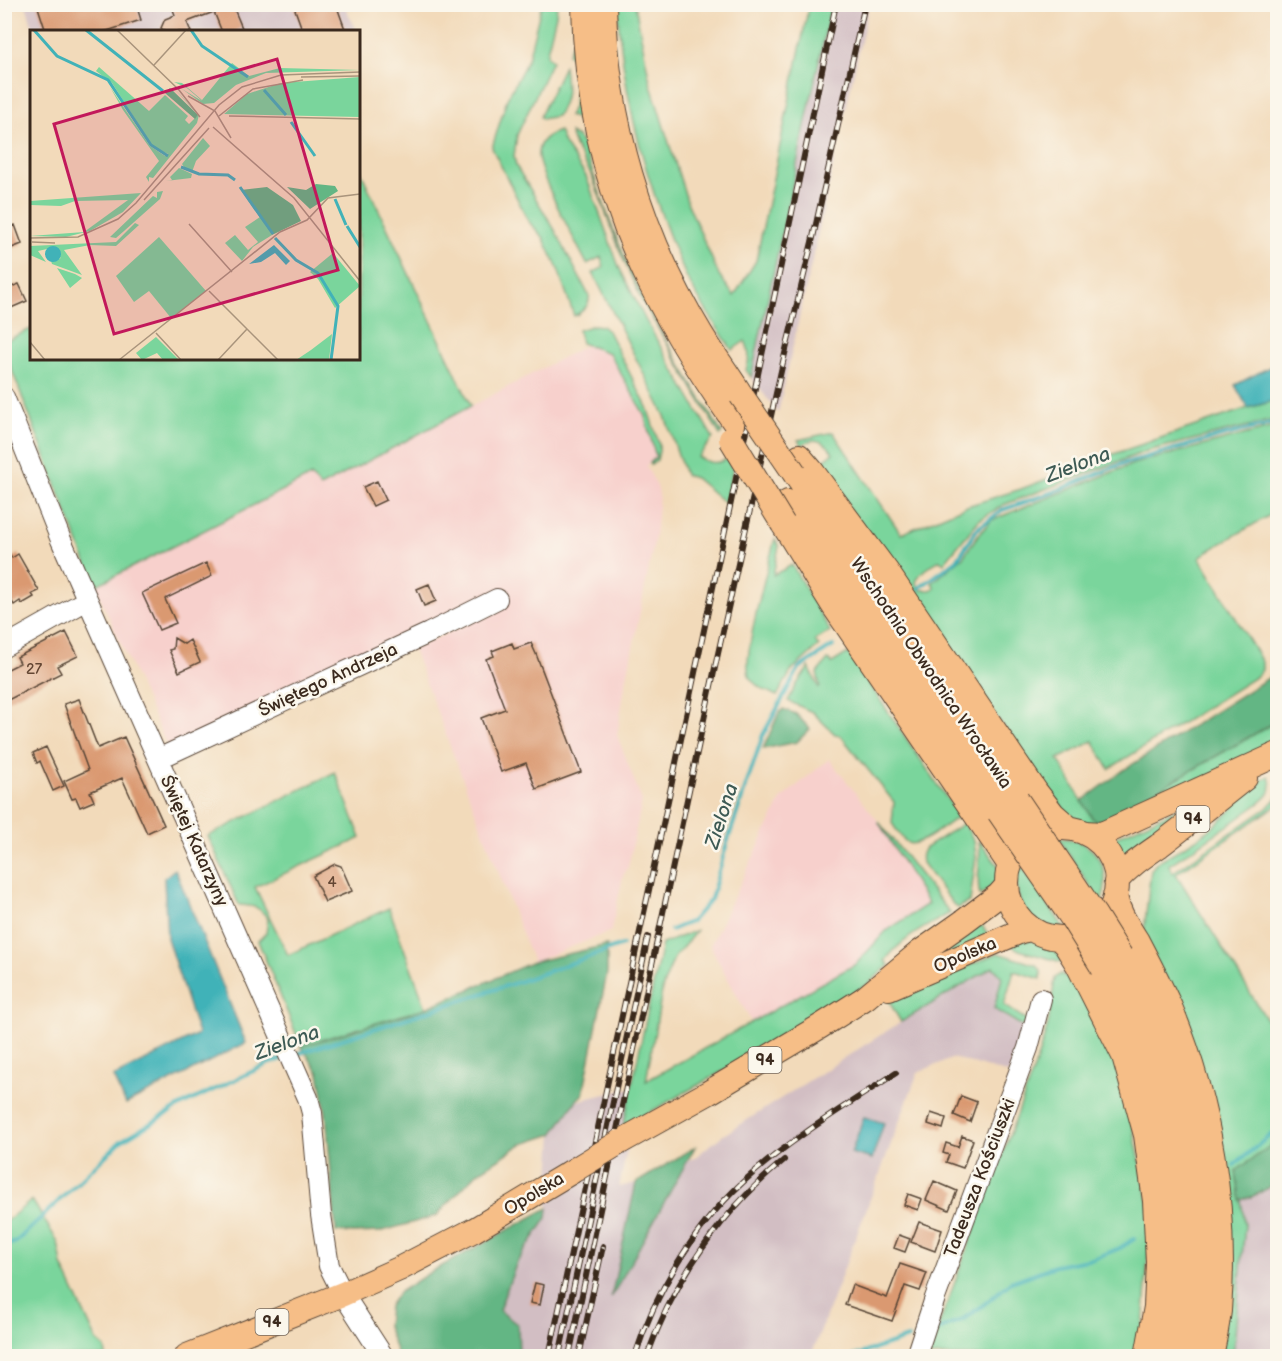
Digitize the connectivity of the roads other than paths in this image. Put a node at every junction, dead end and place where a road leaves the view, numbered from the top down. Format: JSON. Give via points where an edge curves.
{"nodes":[{"id":1,"x":584,"y":4,"type":"edge"},
{"id":2,"x":604,"y":4,"type":"edge"},
{"id":3,"x":4,"y":397,"type":"edge"},
{"id":4,"x":741,"y":427,"type":"junction"},
{"id":5,"x":797,"y":465,"type":"junction"},
{"id":6,"x":786,"y":513,"type":"junction"},
{"id":7,"x":497,"y":599,"type":"dead end"},
{"id":8,"x":87,"y":600,"type":"junction"},
{"id":9,"x":4,"y":647,"type":"edge"},
{"id":10,"x":1274,"y":756,"type":"edge"},
{"id":11,"x":158,"y":759,"type":"junction"},
{"id":12,"x":1008,"y":806,"type":"junction"},
{"id":13,"x":1077,"y":831,"type":"junction"},
{"id":14,"x":1008,"y":876,"type":"junction"},
{"id":15,"x":1116,"y":889,"type":"junction"},
{"id":16,"x":1032,"y":929,"type":"junction"},
{"id":17,"x":1058,"y":938,"type":"junction"},
{"id":18,"x":1112,"y":962,"type":"junction"},
{"id":19,"x":865,"y":998,"type":"junction"},
{"id":20,"x":1041,"y":999,"type":"dead end"},
{"id":21,"x":343,"y":1294,"type":"junction"},
{"id":22,"x":187,"y":1356,"type":"edge"},
{"id":23,"x":383,"y":1356,"type":"edge"},
{"id":24,"x":916,"y":1356,"type":"edge"},
{"id":25,"x":1147,"y":1356,"type":"edge"},
{"id":26,"x":1169,"y":1356,"type":"edge"},
{"id":27,"x":1191,"y":1356,"type":"edge"},
{"id":28,"x":1211,"y":1356,"type":"edge"}],
"edges":[{"from":1,"to":4,"type":"main road","via":[[592,95],[617,203],[642,266],[709,384],[722,420]]},
{"from":2,"to":4,"type":"main road","bridge":true,"via":[[607,51],[626,160],[659,252],[680,296],[741,394]]},
{"from":3,"to":8,"type":"street","name":"Świętej Katarzyny"},
{"from":4,"to":5,"type":"main road","bridge":true,"via":[[792,448]]},
{"from":4,"to":6,"type":"main road","bridge":true},
{"from":5,"to":12,"type":"main road","name":"Wschodnia Obwodnica Wrocławia"},
{"from":5,"to":13,"type":"main road","via":[[817,478],[887,572],[1036,792],[1053,814]]},
{"from":6,"to":12,"type":"main road","name":"Wschodnia Obwodnica Wrocławia"},
{"from":6,"to":14,"type":"main road","via":[[833,605]]},
{"from":7,"to":11,"type":"street","name":"Świętego Andrzeja"},
{"from":8,"to":9,"type":"street"},
{"from":8,"to":11,"type":"street","name":"Świętej Katarzyny"},
{"from":10,"to":13,"type":"main road","number":"94","via":[[1102,834]]},
{"from":10,"to":15,"type":"main road","number":"94","via":[[1122,873]]},
{"from":11,"to":21,"type":"street","name":"Świętej Katarzyny","via":[[308,1098],[328,1266]]},
{"from":12,"to":18,"type":"main road","name":"Wschodnia Obwodnica Wrocławia","bridge":true,"via":[[1072,918]]},
{"from":13,"to":14,"type":"main road","number":"94","via":[[1050,829],[1033,836],[1015,854]]},
{"from":13,"to":15,"type":"main road","via":[[1101,845],[1112,861]]},
{"from":14,"to":16,"type":"main road","via":[[1010,903]]},
{"from":14,"to":19,"type":"main road","name":"Opolska","number":"94","via":[[999,895]]},
{"from":15,"to":17,"type":"main road","number":"94","via":[[1110,908],[1094,927]]},
{"from":15,"to":28,"type":"main road","via":[[1117,908],[1169,1006],[1190,1061],[1207,1124],[1219,1198],[1218,1313]]},
{"from":16,"to":17,"type":"main road"},
{"from":16,"to":19,"type":"main road","name":"Opolska","number":"94"},
{"from":17,"to":25,"type":"main road","via":[[1078,965],[1124,1056],[1146,1135],[1153,1176],[1158,1262],[1156,1307]]},
{"from":18,"to":26,"type":"main road","name":"Wschodnia Obwodnica Wrocławia","via":[[1125,1009],[1151,1072],[1174,1178],[1178,1281]]},
{"from":18,"to":27,"type":"main road","name":"Wschodnia Obwodnica Wrocławia","via":[[1143,997],[1163,1042],[1189,1138],[1202,1257]]},
{"from":19,"to":21,"type":"main road","name":"Opolska","number":"94","bridge":true,"via":[[474,1230]]},
{"from":20,"to":24,"type":"street","name":"Tadeusza Kościuszki","via":[[1028,1048]]},
{"from":21,"to":22,"type":"main road","name":"Opolska","number":"94"},
{"from":21,"to":23,"type":"street","name":"Świętej Katarzyny"}]}
